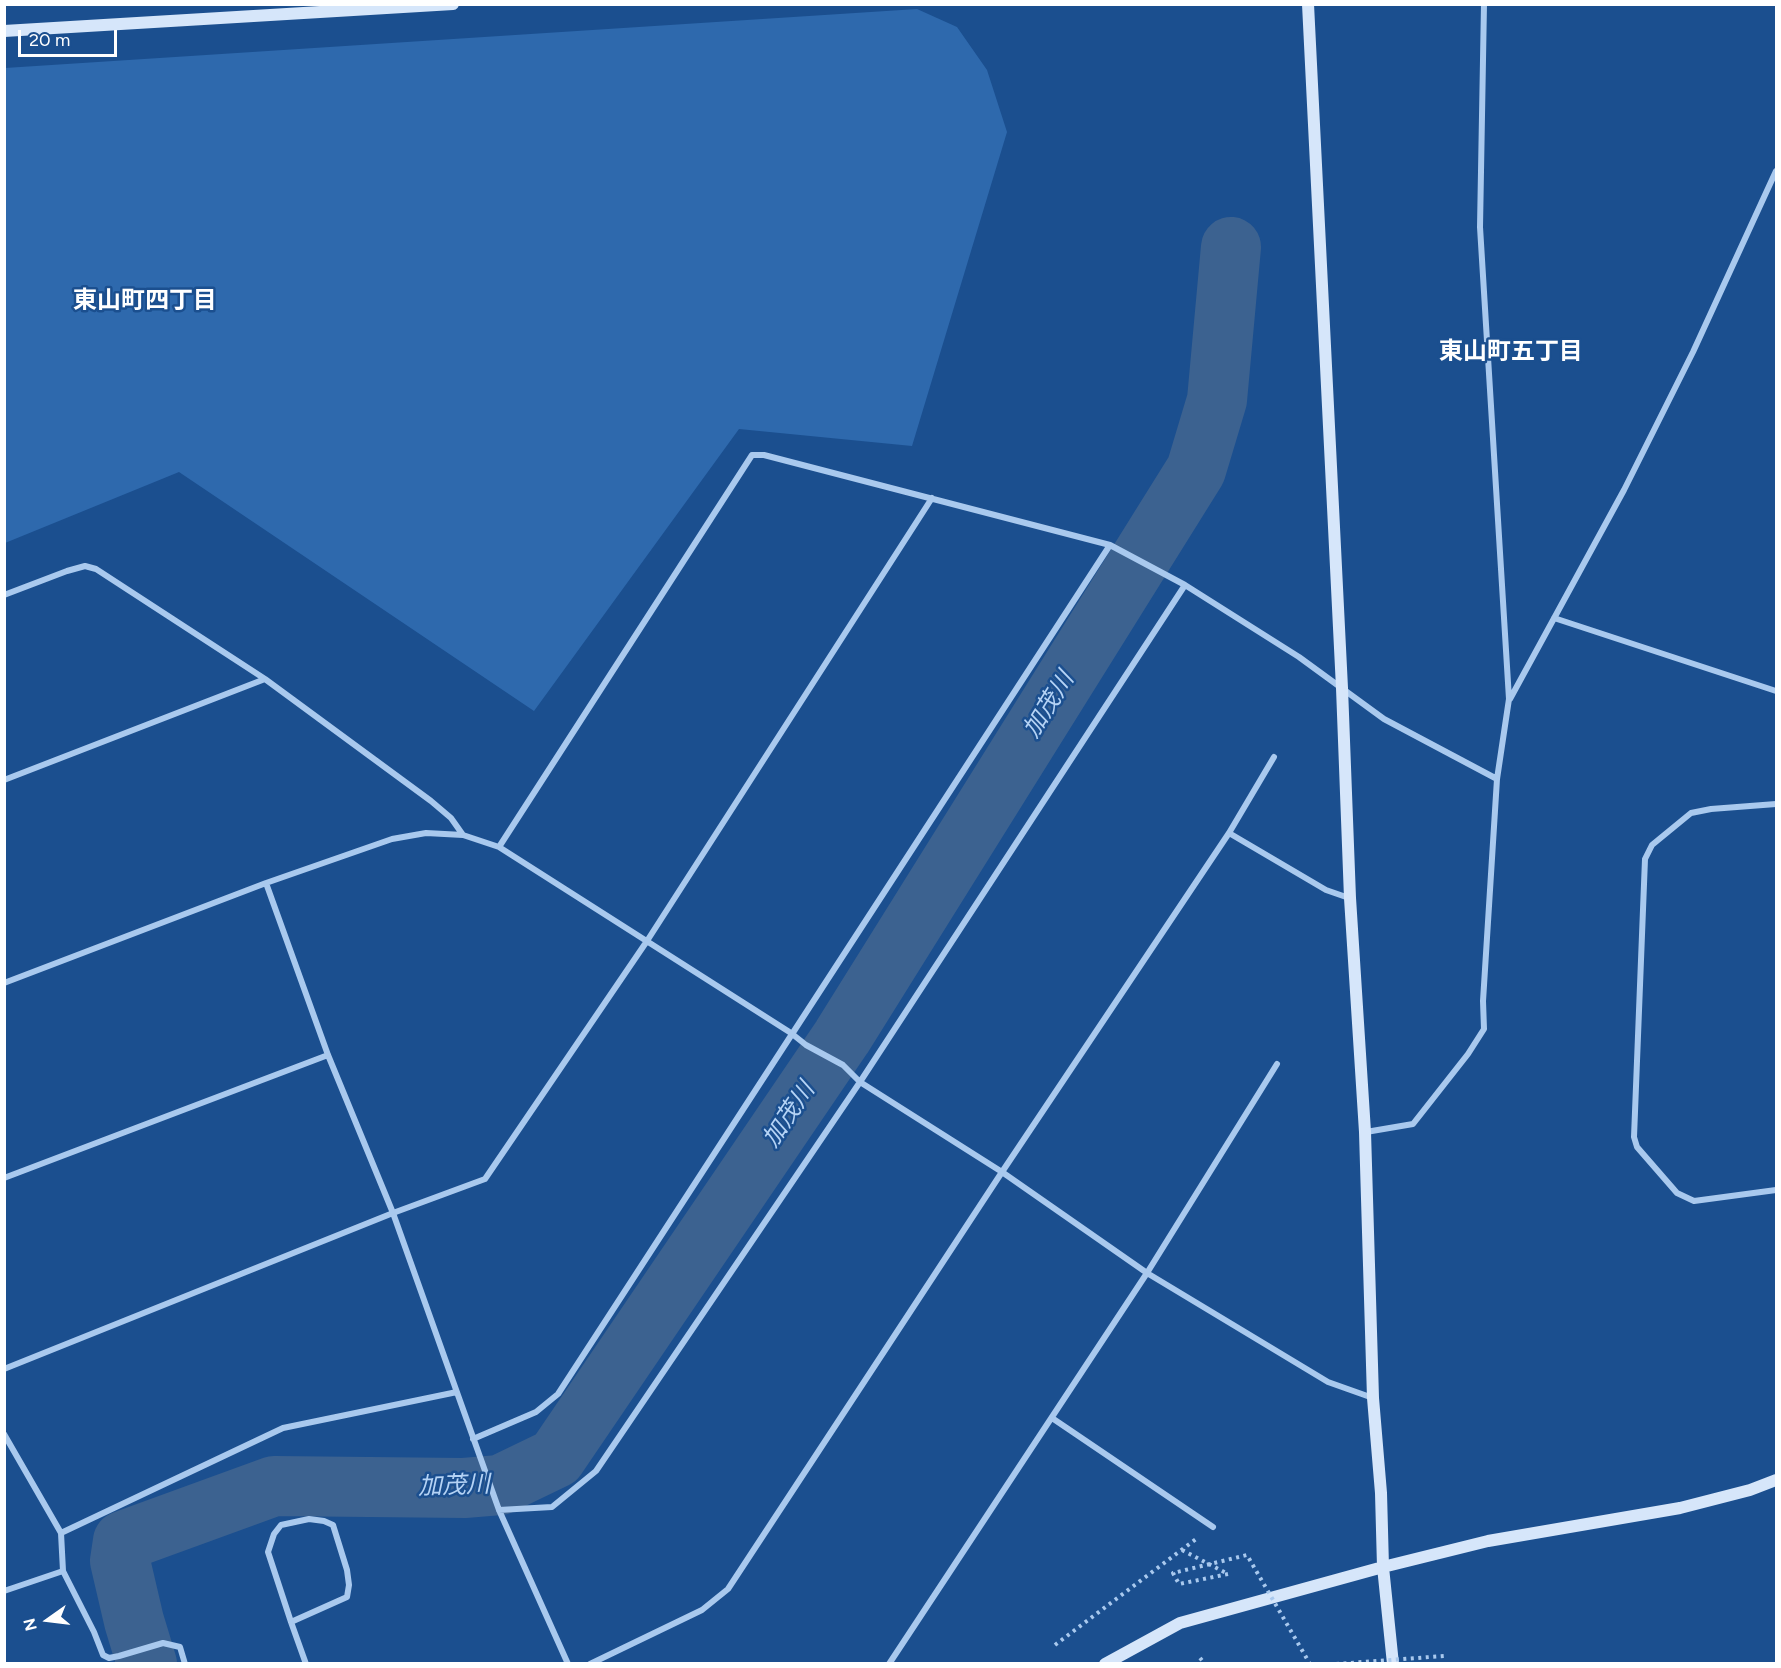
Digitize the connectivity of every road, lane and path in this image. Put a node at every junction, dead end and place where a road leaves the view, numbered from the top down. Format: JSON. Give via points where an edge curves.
{"nodes":[{"id":1,"x":453,"y":4,"type":"edge"},
{"id":2,"x":1308,"y":4,"type":"edge"},
{"id":3,"x":1484,"y":4,"type":"edge"},
{"id":4,"x":4,"y":31,"type":"edge"},
{"id":5,"x":1776,"y":171,"type":"edge"},
{"id":6,"x":932,"y":498,"type":"junction"},
{"id":7,"x":1111,"y":545,"type":"junction"},
{"id":8,"x":1183,"y":585,"type":"junction"},
{"id":9,"x":4,"y":595,"type":"edge"},
{"id":10,"x":1554,"y":618,"type":"junction"},
{"id":11,"x":265,"y":679,"type":"junction"},
{"id":12,"x":1342,"y":688,"type":"junction"},
{"id":13,"x":1776,"y":691,"type":"edge"},
{"id":14,"x":1509,"y":699,"type":"junction"},
{"id":15,"x":1274,"y":757,"type":"dead end"},
{"id":16,"x":1497,"y":779,"type":"junction"},
{"id":17,"x":4,"y":780,"type":"edge"},
{"id":18,"x":1776,"y":804,"type":"edge"},
{"id":19,"x":1229,"y":833,"type":"junction"},
{"id":20,"x":463,"y":835,"type":"junction"},
{"id":21,"x":499,"y":847,"type":"junction"},
{"id":22,"x":266,"y":883,"type":"junction"},
{"id":23,"x":1350,"y":898,"type":"junction"},
{"id":24,"x":646,"y":941,"type":"junction"},
{"id":25,"x":4,"y":983,"type":"edge"},
{"id":26,"x":791,"y":1033,"type":"junction"},
{"id":27,"x":328,"y":1055,"type":"junction"},
{"id":28,"x":1277,"y":1064,"type":"dead end"},
{"id":29,"x":860,"y":1082,"type":"junction"},
{"id":30,"x":1365,"y":1132,"type":"junction"},
{"id":31,"x":1002,"y":1172,"type":"junction"},
{"id":32,"x":4,"y":1178,"type":"edge"},
{"id":33,"x":1776,"y":1190,"type":"edge"},
{"id":34,"x":393,"y":1213,"type":"junction"},
{"id":35,"x":1147,"y":1273,"type":"junction"},
{"id":36,"x":4,"y":1369,"type":"edge"},
{"id":37,"x":457,"y":1392,"type":"junction"},
{"id":38,"x":1372,"y":1398,"type":"junction"},
{"id":39,"x":1052,"y":1418,"type":"junction"},
{"id":40,"x":4,"y":1434,"type":"edge"},
{"id":41,"x":473,"y":1440,"type":"junction"},
{"id":42,"x":1776,"y":1480,"type":"edge"},
{"id":43,"x":499,"y":1510,"type":"junction"},
{"id":44,"x":1213,"y":1527,"type":"dead end"},
{"id":45,"x":61,"y":1533,"type":"junction"},
{"id":46,"x":1383,"y":1567,"type":"junction"},
{"id":47,"x":63,"y":1571,"type":"junction"},
{"id":48,"x":4,"y":1591,"type":"edge"},
{"id":49,"x":291,"y":1623,"type":"junction"},
{"id":50,"x":1056,"y":1645,"type":"dead end"},
{"id":51,"x":1444,"y":1656,"type":"dead end"},
{"id":52,"x":1200,"y":1658,"type":"dead end"},
{"id":53,"x":185,"y":1664,"type":"edge"},
{"id":54,"x":306,"y":1664,"type":"edge"},
{"id":55,"x":568,"y":1664,"type":"edge"},
{"id":56,"x":590,"y":1664,"type":"edge"},
{"id":57,"x":890,"y":1664,"type":"edge"},
{"id":58,"x":1105,"y":1664,"type":"edge"},
{"id":59,"x":1205,"y":1664,"type":"edge"},
{"id":60,"x":1310,"y":1664,"type":"edge"},
{"id":61,"x":1336,"y":1664,"type":"edge"},
{"id":62,"x":1393,"y":1664,"type":"edge"}],
"edges":[{"from":1,"to":4,"type":"street"},
{"from":2,"to":12,"type":"street"},
{"from":3,"to":14,"type":"street","via":[[1480,226]]},
{"from":5,"to":10,"type":"street","via":[[1677,384]]},
{"from":6,"to":7,"type":"street"},
{"from":6,"to":21,"type":"street","via":[[752,455]]},
{"from":6,"to":24,"type":"street"},
{"from":7,"to":8,"type":"street"},
{"from":7,"to":26,"type":"street"},
{"from":8,"to":12,"type":"street"},
{"from":8,"to":29,"type":"street"},
{"from":9,"to":11,"type":"street","via":[[85,566],[96,569]]},
{"from":10,"to":13,"type":"street"},
{"from":10,"to":14,"type":"street"},
{"from":11,"to":17,"type":"street"},
{"from":11,"to":20,"type":"street","via":[[431,801]]},
{"from":12,"to":16,"type":"street","via":[[1384,719]]},
{"from":12,"to":23,"type":"street"},
{"from":14,"to":16,"type":"street"},
{"from":15,"to":19,"type":"street"},
{"from":16,"to":30,"type":"street","via":[[1484,1029],[1413,1124]]},
{"from":18,"to":33,"type":"street","via":[[1691,813],[1652,845],[1645,860],[1634,1137],[1637,1147],[1677,1194],[1694,1201]]},
{"from":19,"to":23,"type":"street","via":[[1326,890]]},
{"from":19,"to":31,"type":"street"},
{"from":20,"to":21,"type":"street"},
{"from":20,"to":22,"type":"street","via":[[426,833],[392,839]]},
{"from":21,"to":24,"type":"street"},
{"from":22,"to":25,"type":"street"},
{"from":22,"to":27,"type":"street"},
{"from":23,"to":30,"type":"street"},
{"from":24,"to":26,"type":"street"},
{"from":24,"to":34,"type":"street","via":[[485,1179]]},
{"from":26,"to":29,"type":"street","via":[[843,1065]]},
{"from":26,"to":41,"type":"street","via":[[558,1394],[536,1412]]},
{"from":27,"to":32,"type":"street"},
{"from":27,"to":34,"type":"street"},
{"from":28,"to":35,"type":"street"},
{"from":29,"to":31,"type":"street"},
{"from":29,"to":43,"type":"street","via":[[596,1471],[552,1507]]},
{"from":30,"to":38,"type":"street"},
{"from":31,"to":35,"type":"street"},
{"from":31,"to":56,"type":"street","via":[[728,1589],[702,1610]]},
{"from":34,"to":36,"type":"street"},
{"from":34,"to":37,"type":"street"},
{"from":35,"to":38,"type":"street","via":[[1328,1382]]},
{"from":35,"to":39,"type":"street"},
{"from":37,"to":41,"type":"street"},
{"from":37,"to":45,"type":"street","via":[[283,1428]]},
{"from":38,"to":46,"type":"street"},
{"from":39,"to":44,"type":"street"},
{"from":39,"to":57,"type":"street"},
{"from":40,"to":45,"type":"street"},
{"from":41,"to":43,"type":"street"},
{"from":42,"to":46,"type":"street","via":[[1680,1508],[1488,1541]]},
{"from":43,"to":55,"type":"street"},
{"from":45,"to":47,"type":"street"},
{"from":46,"to":58,"type":"street","via":[[1180,1623]]},
{"from":46,"to":62,"type":"street"},
{"from":47,"to":48,"type":"street"},
{"from":47,"to":53,"type":"street","via":[[103,1655],[109,1658],[163,1643],[180,1647]]},
{"from":49,"to":49,"type":"street","via":[[268,1552],[281,1525],[309,1519],[324,1521],[333,1525],[340,1548],[349,1585],[347,1597]]},
{"from":49,"to":54,"type":"street"},
{"from":50,"to":60,"type":"path","bridge":true,"via":[[1182,1550],[1228,1574],[1179,1584],[1173,1573],[1247,1556]]},
{"from":51,"to":61,"type":"path","bridge":true},
{"from":52,"to":59,"type":"path"}]}
